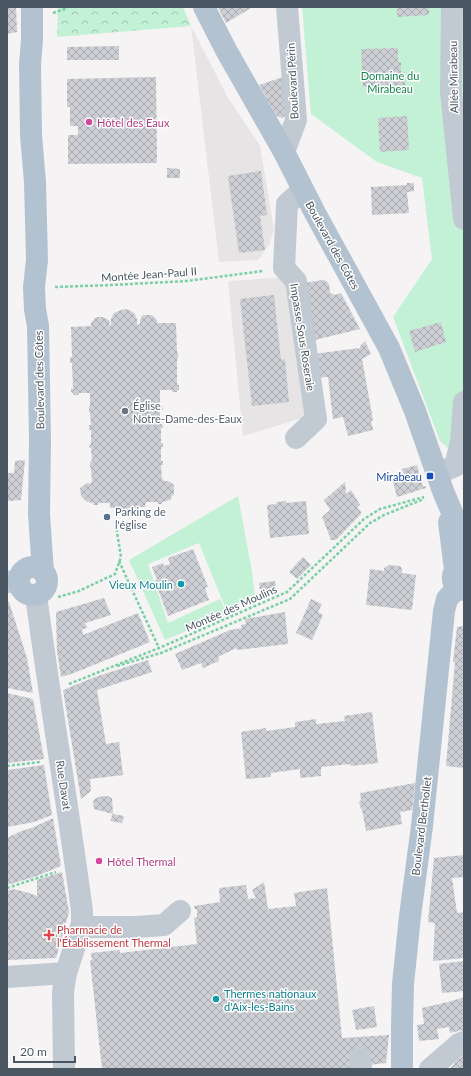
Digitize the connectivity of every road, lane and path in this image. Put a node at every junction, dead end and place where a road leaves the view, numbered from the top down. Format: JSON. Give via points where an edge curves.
{"nodes":[{"id":1,"x":68,"y":7,"type":"edge"},
{"id":2,"x":204,"y":7,"type":"edge"},
{"id":3,"x":287,"y":7,"type":"edge"},
{"id":4,"x":452,"y":7,"type":"edge"},
{"id":5,"x":41,"y":10,"type":"edge"},
{"id":6,"x":284,"y":152,"type":"junction"},
{"id":7,"x":303,"y":190,"type":"junction"},
{"id":8,"x":464,"y":219,"type":"edge"},
{"id":9,"x":265,"y":271,"type":"dead end"},
{"id":10,"x":34,"y":287,"type":"junction"},
{"id":11,"x":464,"y":402,"type":"edge"},
{"id":12,"x":296,"y":438,"type":"dead end"},
{"id":13,"x":440,"y":482,"type":"junction"},
{"id":14,"x":116,"y":526,"type":"dead end"},
{"id":15,"x":464,"y":541,"type":"edge"},
{"id":16,"x":119,"y":561,"type":"junction"},
{"id":17,"x":27,"y":571,"type":"edge"},
{"id":18,"x":460,"y":578,"type":"edge"},
{"id":19,"x":36,"y":599,"type":"junction"},
{"id":20,"x":159,"y":648,"type":"junction"},
{"id":21,"x":101,"y":671,"type":"junction"},
{"id":22,"x":50,"y":691,"type":"junction"},
{"id":23,"x":61,"y":759,"type":"junction"},
{"id":24,"x":7,"y":766,"type":"edge"},
{"id":25,"x":76,"y":866,"type":"junction"},
{"id":26,"x":7,"y":888,"type":"edge"},
{"id":27,"x":180,"y":911,"type":"dead end"},
{"id":28,"x":81,"y":927,"type":"junction"},
{"id":29,"x":66,"y":973,"type":"junction"},
{"id":30,"x":7,"y":977,"type":"edge"},
{"id":31,"x":464,"y":1042,"type":"edge"},
{"id":32,"x":433,"y":1066,"type":"edge"},
{"id":33,"x":64,"y":1068,"type":"edge"},
{"id":34,"x":402,"y":1068,"type":"edge"}],
"edges":[{"from":1,"to":5,"type":"path","via":[[59,11]]},
{"from":2,"to":6,"type":"main road","name":"Boulevard des Côtes"},
{"from":3,"to":6,"type":"street","name":"Boulevard Périn","via":[[296,120]]},
{"from":4,"to":8,"type":"street","name":"Allée Mirabeau","via":[[451,92]]},
{"from":5,"to":10,"type":"main road","name":"Boulevard des Côtes","via":[[32,40],[30,64],[37,260]]},
{"from":6,"to":7,"type":"main road","name":"Boulevard des Côtes"},
{"from":7,"to":12,"type":"street","name":"Impasse Sous Roseraie","via":[[287,204],[284,268],[296,281],[316,419]]},
{"from":7,"to":13,"type":"main road","name":"Boulevard des Côtes","via":[[389,348]]},
{"from":9,"to":10,"type":"path","name":"Montée Jean-Paul II","via":[[187,281]]},
{"from":10,"to":17,"type":"main road","name":"Boulevard des Côtes","via":[[38,326],[39,514]]},
{"from":11,"to":13,"type":"street","via":[[461,444],[454,466]]},
{"from":13,"to":15,"type":"main road","name":"Boulevard des Côtes"},
{"from":13,"to":18,"type":"main road","name":"Boulevard des Côtes"},
{"from":13,"to":20,"type":"path","name":"Montée des Moulins","via":[[364,519],[287,592]]},
{"from":13,"to":21,"type":"path","via":[[370,523],[290,599],[161,653]]},
{"from":14,"to":16,"type":"path","via":[[121,556]]},
{"from":16,"to":19,"type":"path","via":[[116,574],[79,591]]},
{"from":16,"to":20,"type":"path"},
{"from":17,"to":19,"type":"main road","name":"Boulevard des Côtes","via":[[47,580],[43,591]]},
{"from":18,"to":34,"type":"main road","name":"Boulevard Berthollet","via":[[447,599],[444,612],[403,984]]},
{"from":19,"to":22,"type":"street","name":"Rue Davat"},
{"from":20,"to":21,"type":"path","name":"Montée des Moulins"},
{"from":21,"to":22,"type":"path","name":"Montée des Moulins"},
{"from":22,"to":23,"type":"street","name":"Rue Davat"},
{"from":23,"to":24,"type":"path"},
{"from":23,"to":25,"type":"street","name":"Rue Davat"},
{"from":25,"to":26,"type":"path"},
{"from":25,"to":28,"type":"street","name":"Rue Davat","via":[[82,911]]},
{"from":27,"to":28,"type":"street","via":[[164,925]]},
{"from":28,"to":29,"type":"street","name":"Rue Davat"},
{"from":29,"to":30,"type":"street"},
{"from":29,"to":33,"type":"street","name":"Rue Davat","via":[[63,992]]},
{"from":31,"to":32,"type":"street"},
{"from":32,"to":34,"type":"street"}]}
